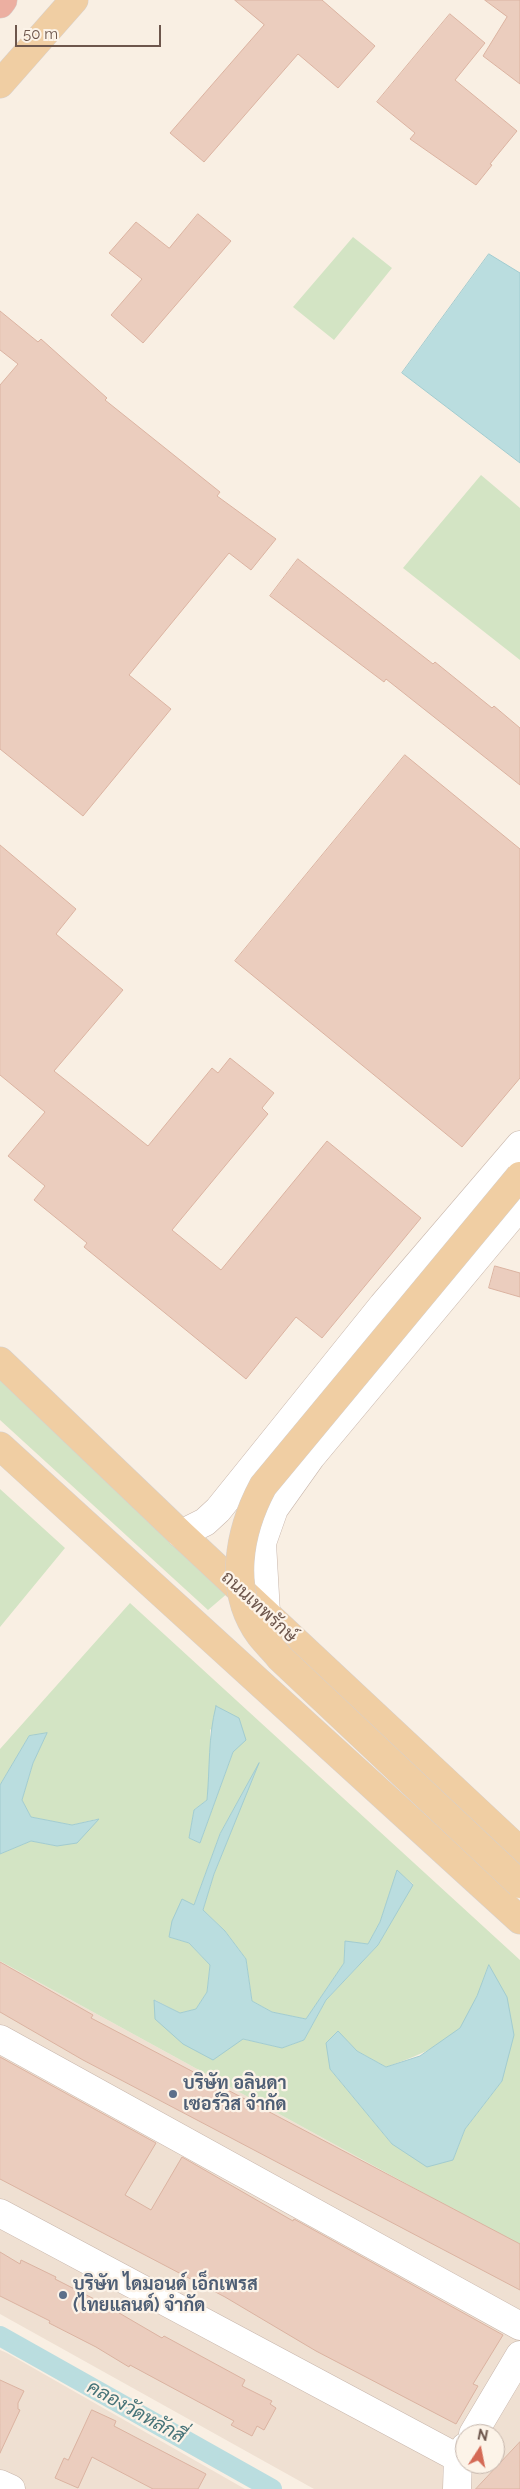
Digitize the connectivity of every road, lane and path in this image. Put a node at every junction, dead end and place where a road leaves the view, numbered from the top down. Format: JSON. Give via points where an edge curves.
{"nodes":[{"id":1,"x":3,"y":0,"type":"edge"},
{"id":2,"x":74,"y":0,"type":"edge"},
{"id":3,"x":0,"y":4,"type":"edge"},
{"id":4,"x":0,"y":84,"type":"edge"},
{"id":5,"x":520,"y":1145,"type":"edge"},
{"id":6,"x":520,"y":1176,"type":"edge"},
{"id":7,"x":520,"y":1206,"type":"edge"},
{"id":8,"x":0,"y":1361,"type":"edge"},
{"id":9,"x":0,"y":1446,"type":"edge"},
{"id":10,"x":235,"y":1488,"type":"junction"},
{"id":11,"x":274,"y":1508,"type":"junction"},
{"id":12,"x":181,"y":1534,"type":"junction"},
{"id":13,"x":266,"y":1613,"type":"junction"},
{"id":14,"x":520,"y":1850,"type":"edge"},
{"id":15,"x":520,"y":1884,"type":"edge"},
{"id":16,"x":520,"y":1920,"type":"edge"},
{"id":17,"x":0,"y":2038,"type":"edge"},
{"id":18,"x":0,"y":2213,"type":"edge"},
{"id":19,"x":520,"y":2326,"type":"edge"},
{"id":20,"x":517,"y":2370,"type":"edge"},
{"id":21,"x":480,"y":2424,"type":"edge"},
{"id":22,"x":455,"y":2448,"type":"edge"},
{"id":23,"x":459,"y":2474,"type":"edge"},
{"id":24,"x":0,"y":2484,"type":"edge"},
{"id":25,"x":11,"y":2489,"type":"edge"},
{"id":26,"x":457,"y":2489,"type":"edge"}],
"edges":[{"from":1,"to":3,"type":"highway"},
{"from":2,"to":4,"type":"main road"},
{"from":5,"to":10,"type":"street","via":[[383,1305]]},
{"from":6,"to":15,"type":"main road","bridge":true,"via":[[263,1486],[250,1509],[240,1544],[240,1573],[246,1605],[259,1634],[280,1658]]},
{"from":7,"to":11,"type":"street","via":[[311,1457]]},
{"from":8,"to":12,"type":"main road","name":"ถนนเทพรักษ์"},
{"from":9,"to":16,"type":"main road"},
{"from":10,"to":11,"type":"street","via":[[236,1509],[243,1514],[263,1515]]},
{"from":10,"to":12,"type":"street","via":[[205,1522]]},
{"from":11,"to":13,"type":"street","via":[[262,1543]]},
{"from":12,"to":13,"type":"main road","name":"ถนนเทพรักษ์"},
{"from":13,"to":14,"type":"main road","name":"ถนนเทพรักษ์"},
{"from":17,"to":19,"type":"street"},
{"from":18,"to":22,"type":"street"},
{"from":20,"to":21,"type":"street"},
{"from":23,"to":26,"type":"street"},
{"from":24,"to":25,"type":"street"}]}
